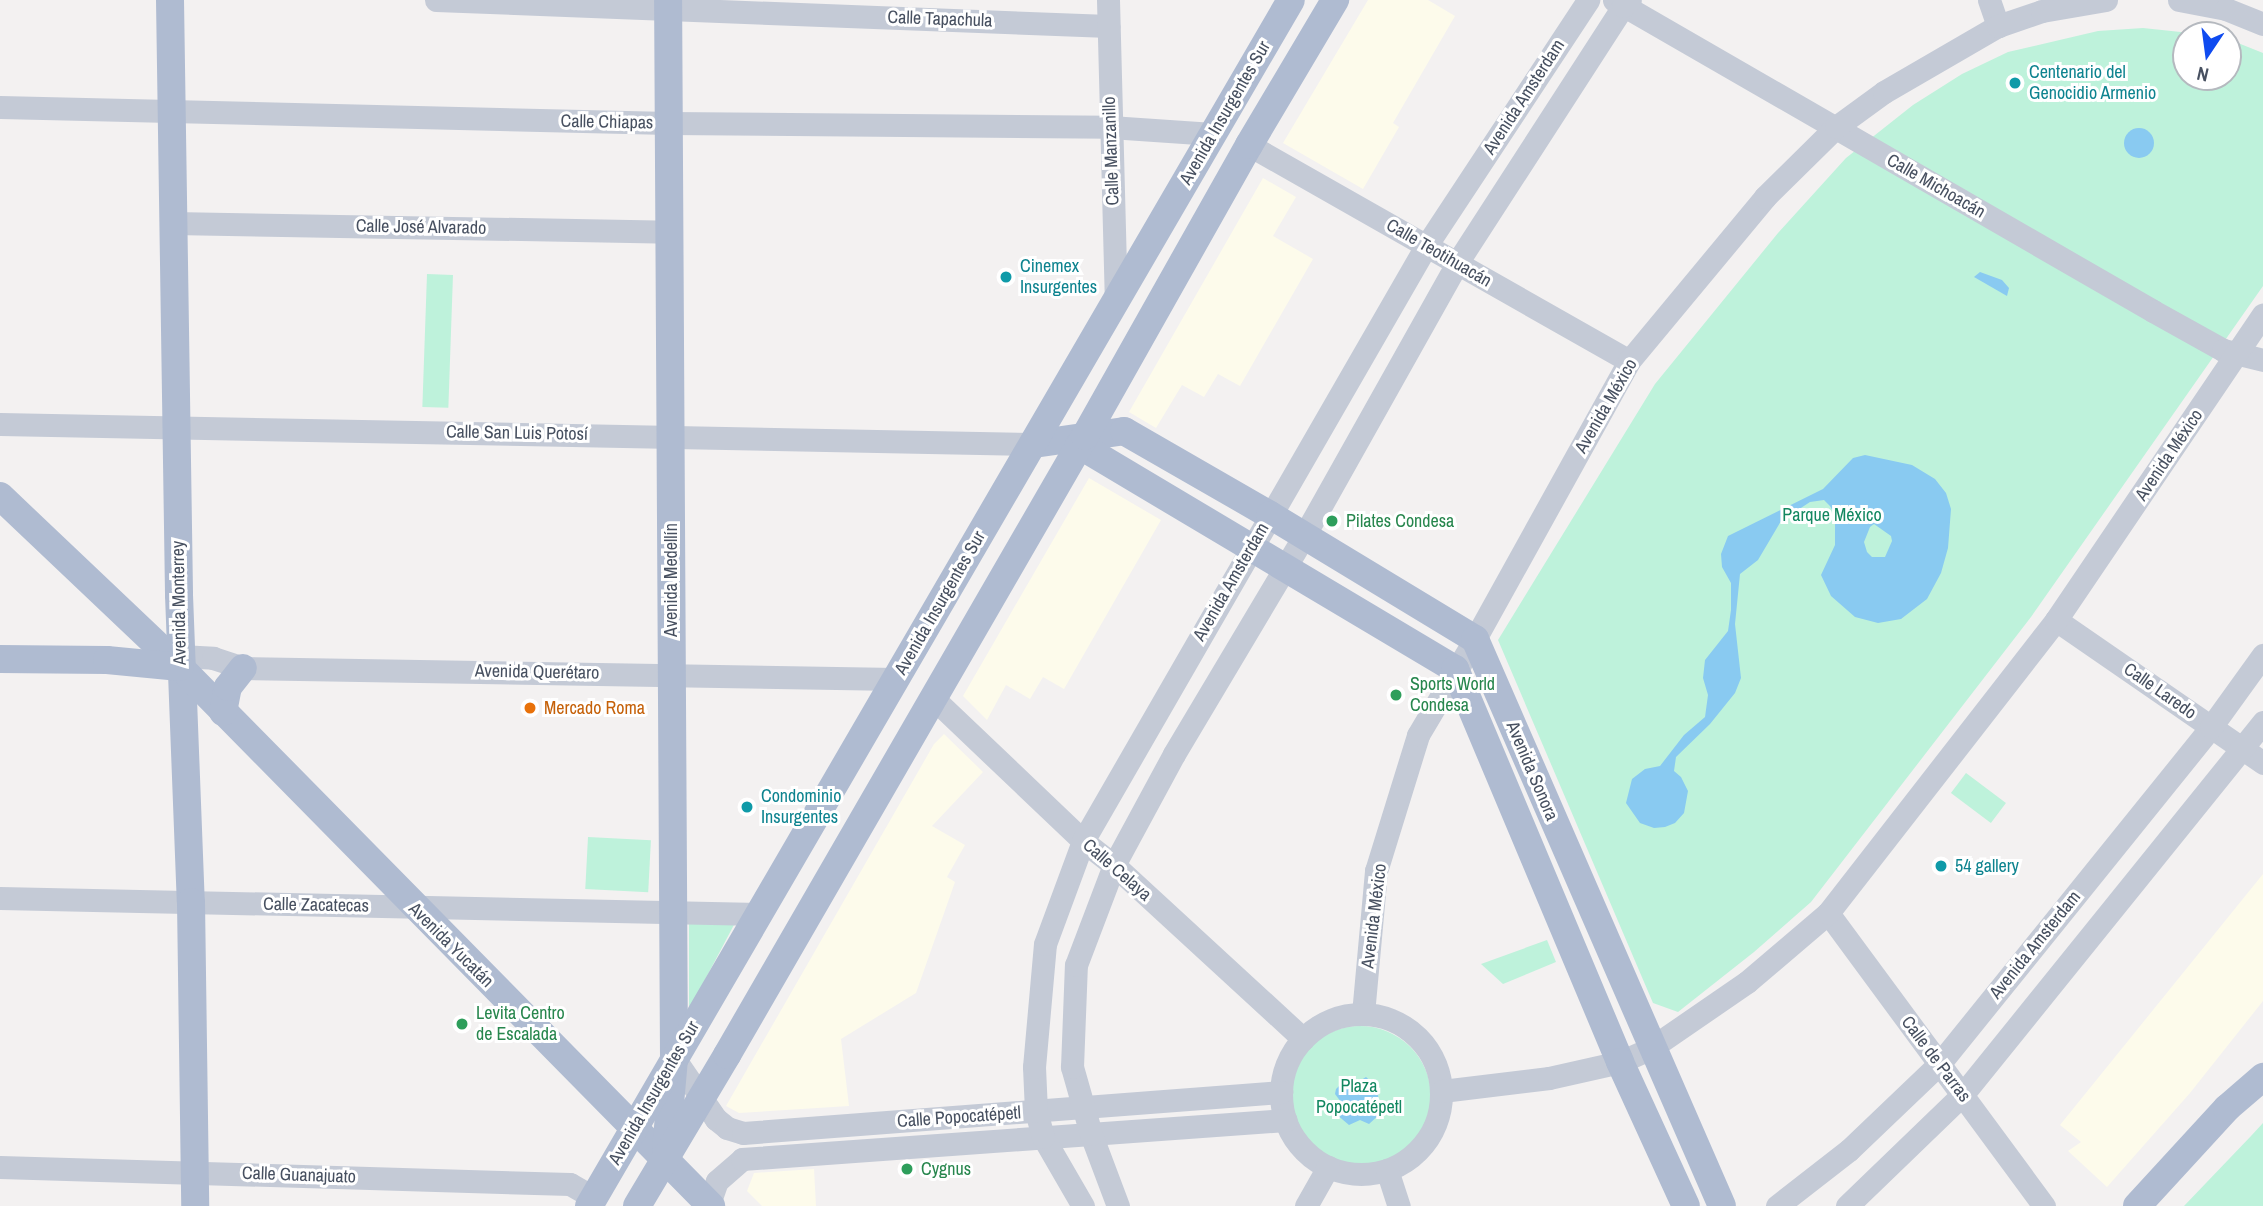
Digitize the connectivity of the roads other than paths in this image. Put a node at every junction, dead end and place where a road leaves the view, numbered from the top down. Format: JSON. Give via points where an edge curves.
{"nodes":[{"id":1,"x":170,"y":0,"type":"edge"},
{"id":2,"x":436,"y":0,"type":"edge"},
{"id":3,"x":1108,"y":0,"type":"edge"},
{"id":4,"x":1291,"y":0,"type":"edge"},
{"id":5,"x":1335,"y":0,"type":"edge"},
{"id":6,"x":1588,"y":0,"type":"edge"},
{"id":7,"x":1989,"y":0,"type":"edge"},
{"id":8,"x":2106,"y":0,"type":"edge"},
{"id":9,"x":2179,"y":0,"type":"edge"},
{"id":10,"x":1622,"y":2,"type":"edge"},
{"id":11,"x":668,"y":3,"type":"edge"},
{"id":12,"x":2259,"y":15,"type":"edge"},
{"id":13,"x":1108,"y":26,"type":"junction"},
{"id":14,"x":1998,"y":26,"type":"junction"},
{"id":15,"x":0,"y":107,"type":"edge"},
{"id":16,"x":172,"y":111,"type":"junction"},
{"id":17,"x":669,"y":123,"type":"junction"},
{"id":18,"x":1110,"y":127,"type":"junction"},
{"id":19,"x":1836,"y":127,"type":"junction"},
{"id":20,"x":1213,"y":134,"type":"junction"},
{"id":21,"x":1249,"y":145,"type":"junction"},
{"id":22,"x":172,"y":223,"type":"junction"},
{"id":23,"x":670,"y":232,"type":"junction"},
{"id":24,"x":1426,"y":246,"type":"junction"},
{"id":25,"x":1457,"y":263,"type":"junction"},
{"id":26,"x":1116,"y":301,"type":"junction"},
{"id":27,"x":2263,"y":314,"type":"edge"},
{"id":28,"x":2237,"y":354,"type":"junction"},
{"id":29,"x":2263,"y":360,"type":"edge"},
{"id":30,"x":1629,"y":361,"type":"junction"},
{"id":31,"x":0,"y":424,"type":"edge"},
{"id":32,"x":176,"y":426,"type":"junction"},
{"id":33,"x":671,"y":436,"type":"junction"},
{"id":34,"x":1082,"y":441,"type":"junction"},
{"id":35,"x":1034,"y":444,"type":"junction"},
{"id":36,"x":0,"y":496,"type":"edge"},
{"id":37,"x":1270,"y":515,"type":"junction"},
{"id":38,"x":1304,"y":536,"type":"junction"},
{"id":39,"x":1250,"y":548,"type":"junction"},
{"id":40,"x":1284,"y":569,"type":"junction"},
{"id":41,"x":179,"y":595,"type":"junction"},
{"id":42,"x":2056,"y":620,"type":"junction"},
{"id":43,"x":133,"y":621,"type":"junction"},
{"id":44,"x":1475,"y":639,"type":"junction"},
{"id":45,"x":2263,"y":655,"type":"edge"},
{"id":46,"x":0,"y":659,"type":"edge"},
{"id":47,"x":180,"y":662,"type":"junction"},
{"id":48,"x":243,"y":667,"type":"junction"},
{"id":49,"x":1455,"y":669,"type":"junction"},
{"id":50,"x":670,"y":673,"type":"junction"},
{"id":51,"x":896,"y":679,"type":"junction"},
{"id":52,"x":933,"y":698,"type":"junction"},
{"id":53,"x":223,"y":712,"type":"junction"},
{"id":54,"x":2263,"y":722,"type":"edge"},
{"id":55,"x":2211,"y":727,"type":"junction"},
{"id":56,"x":2243,"y":750,"type":"junction"},
{"id":57,"x":2263,"y":763,"type":"edge"},
{"id":58,"x":1083,"y":841,"type":"junction"},
{"id":59,"x":1114,"y":865,"type":"junction"},
{"id":60,"x":0,"y":898,"type":"edge"},
{"id":61,"x":191,"y":902,"type":"junction"},
{"id":62,"x":413,"y":907,"type":"junction"},
{"id":63,"x":673,"y":912,"type":"junction"},
{"id":64,"x":1828,"y":913,"type":"junction"},
{"id":65,"x":758,"y":914,"type":"junction"},
{"id":66,"x":1363,"y":1014,"type":"junction"},
{"id":67,"x":1303,"y":1039,"type":"junction"},
{"id":68,"x":1651,"y":1048,"type":"junction"},
{"id":69,"x":2263,"y":1053,"type":"edge"},
{"id":70,"x":674,"y":1058,"type":"junction"},
{"id":71,"x":1620,"y":1062,"type":"junction"},
{"id":72,"x":1940,"y":1063,"type":"junction"},
{"id":73,"x":2263,"y":1077,"type":"edge"},
{"id":74,"x":1442,"y":1091,"type":"junction"},
{"id":75,"x":1281,"y":1092,"type":"junction"},
{"id":76,"x":1963,"y":1094,"type":"junction"},
{"id":77,"x":701,"y":1098,"type":"junction"},
{"id":78,"x":1083,"y":1108,"type":"junction"},
{"id":79,"x":2227,"y":1108,"type":"junction"},
{"id":80,"x":1036,"y":1111,"type":"junction"},
{"id":81,"x":1286,"y":1120,"type":"junction"},
{"id":82,"x":634,"y":1129,"type":"junction"},
{"id":83,"x":1091,"y":1134,"type":"junction"},
{"id":84,"x":1043,"y":1137,"type":"junction"},
{"id":85,"x":665,"y":1159,"type":"junction"},
{"id":86,"x":0,"y":1167,"type":"edge"},
{"id":87,"x":1328,"y":1167,"type":"junction"},
{"id":88,"x":1387,"y":1170,"type":"junction"},
{"id":89,"x":195,"y":1172,"type":"junction"},
{"id":90,"x":592,"y":1202,"type":"edge"},
{"id":91,"x":710,"y":1205,"type":"edge"},
{"id":92,"x":195,"y":1206,"type":"edge"},
{"id":93,"x":637,"y":1206,"type":"edge"},
{"id":94,"x":1083,"y":1206,"type":"edge"},
{"id":95,"x":1118,"y":1206,"type":"edge"},
{"id":96,"x":1306,"y":1206,"type":"edge"},
{"id":97,"x":1399,"y":1206,"type":"edge"},
{"id":98,"x":1686,"y":1206,"type":"edge"},
{"id":99,"x":1722,"y":1206,"type":"edge"},
{"id":100,"x":1777,"y":1206,"type":"edge"},
{"id":101,"x":1847,"y":1206,"type":"edge"},
{"id":102,"x":2044,"y":1206,"type":"edge"},
{"id":103,"x":2137,"y":1206,"type":"edge"}],
"edges":[{"from":1,"to":16,"type":"main road","name":"Avenida Monterrey"},
{"from":2,"to":11,"type":"street","name":"Calle Tapachula"},
{"from":3,"to":13,"type":"street","name":"Calle Manzanillo"},
{"from":4,"to":20,"type":"main road","name":"Avenida Insurgentes Sur"},
{"from":5,"to":21,"type":"main road","name":"Avenida Insurgentes Sur"},
{"from":6,"to":24,"type":"street","name":"Avenida Amsterdam"},
{"from":7,"to":14,"type":"street"},
{"from":8,"to":14,"type":"street","name":"Avenida México","via":[[2042,11]]},
{"from":9,"to":12,"type":"street"},
{"from":10,"to":19,"type":"street","name":"Calle Michoacán"},
{"from":10,"to":25,"type":"street","name":"Avenida Amsterdam"},
{"from":11,"to":13,"type":"street","name":"Calle Tapachula"},
{"from":11,"to":17,"type":"main road","name":"Avenida Medellín"},
{"from":13,"to":18,"type":"street","name":"Calle Manzanillo"},
{"from":14,"to":19,"type":"street","name":"Avenida México","via":[[1884,92]]},
{"from":15,"to":16,"type":"street","name":"Calle Chiapas"},
{"from":16,"to":17,"type":"street","name":"Calle Chiapas"},
{"from":16,"to":22,"type":"main road","name":"Avenida Monterrey"},
{"from":17,"to":18,"type":"street","name":"Calle Chiapas"},
{"from":17,"to":23,"type":"main road","name":"Avenida Medellín"},
{"from":18,"to":20,"type":"street","name":"Calle Chiapas"},
{"from":18,"to":26,"type":"street","name":"Calle Manzanillo"},
{"from":19,"to":28,"type":"street","name":"Calle Michoacán","via":[[2153,311]]},
{"from":19,"to":30,"type":"street","name":"Avenida México","via":[[1765,197]]},
{"from":20,"to":26,"type":"main road","name":"Avenida Insurgentes Sur"},
{"from":21,"to":24,"type":"street","name":"Calle Teotihuacán"},
{"from":21,"to":34,"type":"main road","name":"Avenida Insurgentes Sur"},
{"from":22,"to":23,"type":"street","name":"Calle José Alvarado"},
{"from":22,"to":32,"type":"main road","name":"Avenida Monterrey"},
{"from":23,"to":33,"type":"main road","name":"Avenida Medellín"},
{"from":24,"to":25,"type":"street","name":"Calle Teotihuacán"},
{"from":24,"to":37,"type":"street","name":"Avenida Amsterdam"},
{"from":25,"to":30,"type":"street","name":"Calle Teotihuacán"},
{"from":25,"to":38,"type":"street","name":"Avenida Amsterdam"},
{"from":26,"to":35,"type":"main road","name":"Avenida Insurgentes Sur"},
{"from":27,"to":28,"type":"street","name":"Avenida México"},
{"from":28,"to":29,"type":"street","name":"Calle Michoacán"},
{"from":28,"to":42,"type":"street","name":"Avenida México"},
{"from":30,"to":44,"type":"street","name":"Avenida México"},
{"from":31,"to":32,"type":"street","name":"Calle San Luis Potosí"},
{"from":32,"to":33,"type":"street","name":"Calle San Luis Potosí"},
{"from":32,"to":41,"type":"main road","name":"Avenida Monterrey"},
{"from":33,"to":35,"type":"street","name":"Calle San Luis Potosí"},
{"from":33,"to":50,"type":"main road","name":"Avenida Medellín"},
{"from":34,"to":35,"type":"main road"},
{"from":34,"to":37,"type":"main road","via":[[1124,431]]},
{"from":34,"to":39,"type":"main road"},
{"from":34,"to":52,"type":"main road","name":"Avenida Insurgentes Sur"},
{"from":35,"to":51,"type":"main road","name":"Avenida Insurgentes Sur"},
{"from":36,"to":43,"type":"main road"},
{"from":37,"to":38,"type":"main road"},
{"from":37,"to":39,"type":"street","name":"Avenida Amsterdam"},
{"from":38,"to":40,"type":"street","name":"Avenida Amsterdam"},
{"from":38,"to":44,"type":"main road"},
{"from":39,"to":40,"type":"main road"},
{"from":39,"to":58,"type":"street","name":"Avenida Amsterdam"},
{"from":40,"to":49,"type":"main road"},
{"from":40,"to":59,"type":"street","name":"Avenida Amsterdam"},
{"from":41,"to":43,"type":"main road","via":[[155,617]]},
{"from":41,"to":47,"type":"main road","name":"Avenida Monterrey"},
{"from":42,"to":55,"type":"street","name":"Calle Laredo"},
{"from":42,"to":64,"type":"street","name":"Avenida México"},
{"from":43,"to":47,"type":"main road"},
{"from":44,"to":49,"type":"street","name":"Avenida México"},
{"from":44,"to":68,"type":"main road","name":"Avenida Sonora"},
{"from":45,"to":55,"type":"street","name":"Avenida Amsterdam"},
{"from":46,"to":47,"type":"main road","name":"Avenida Querétaro"},
{"from":47,"to":48,"type":"street","name":"Avenida Querétaro","via":[[213,658]]},
{"from":47,"to":53,"type":"main road","name":"Avenida Yucatán"},
{"from":47,"to":61,"type":"main road","name":"Avenida Monterrey"},
{"from":48,"to":50,"type":"street","name":"Avenida Querétaro"},
{"from":48,"to":53,"type":"main road","via":[[228,687]]},
{"from":49,"to":66,"type":"street","name":"Avenida México","via":[[1418,735],[1376,871]]},
{"from":49,"to":71,"type":"main road","name":"Avenida Sonora"},
{"from":50,"to":51,"type":"street","name":"Avenida Querétaro"},
{"from":50,"to":63,"type":"main road","name":"Avenida Medellín"},
{"from":51,"to":65,"type":"main road","name":"Avenida Insurgentes Sur"},
{"from":52,"to":58,"type":"street","name":"Calle Celaya"},
{"from":52,"to":77,"type":"main road","name":"Avenida Insurgentes Sur"},
{"from":53,"to":62,"type":"main road","name":"Avenida Yucatán"},
{"from":54,"to":56,"type":"street"},
{"from":55,"to":56,"type":"street","name":"Calle Laredo"},
{"from":55,"to":72,"type":"street","name":"Avenida Amsterdam"},
{"from":56,"to":57,"type":"street","name":"Calle Laredo"},
{"from":56,"to":76,"type":"street"},
{"from":58,"to":59,"type":"street","name":"Calle Celaya"},
{"from":58,"to":80,"type":"street","name":"Avenida Amsterdam","via":[[1045,944],[1034,1067]]},
{"from":59,"to":67,"type":"street","name":"Calle Celaya"},
{"from":59,"to":78,"type":"street","name":"Avenida Amsterdam","via":[[1076,965],[1072,1067]]},
{"from":60,"to":61,"type":"street","name":"Calle Zacatecas"},
{"from":61,"to":62,"type":"street","name":"Calle Zacatecas"},
{"from":61,"to":89,"type":"main road","name":"Avenida Monterrey"},
{"from":62,"to":63,"type":"street","name":"Calle Zacatecas"},
{"from":62,"to":82,"type":"main road","name":"Avenida Yucatán"},
{"from":63,"to":65,"type":"street","name":"Calle Zacatecas"},
{"from":63,"to":70,"type":"main road","name":"Avenida Medellín"},
{"from":64,"to":68,"type":"street","name":"Avenida México","via":[[1747,982]]},
{"from":64,"to":72,"type":"street","name":"Calle de Parras"},
{"from":65,"to":70,"type":"main road","name":"Avenida Insurgentes Sur"},
{"from":66,"to":67,"type":"street","via":[[1320,1025]]},
{"from":66,"to":74,"type":"street","via":[[1387,1018],[1426,1046]]},
{"from":67,"to":75,"type":"street","via":[[1291,1055]]},
{"from":68,"to":71,"type":"street","name":"Avenida México"},
{"from":68,"to":99,"type":"main road","name":"Avenida Sonora"},
{"from":69,"to":79,"type":"main road"},
{"from":70,"to":77,"type":"street","name":"Calle Popocatépetl"},
{"from":70,"to":82,"type":"main road","name":"Avenida Insurgentes Sur"},
{"from":70,"to":85,"type":"main road","name":"Avenida Medellín"},
{"from":71,"to":74,"type":"street","name":"Avenida México","via":[[1549,1078]]},
{"from":71,"to":98,"type":"main road","name":"Avenida Sonora"},
{"from":72,"to":76,"type":"street","name":"Calle de Parras"},
{"from":72,"to":100,"type":"street","name":"Avenida Amsterdam","via":[[1849,1150]]},
{"from":73,"to":79,"type":"main road"},
{"from":74,"to":88,"type":"street","via":[[1427,1140],[1409,1158]]},
{"from":75,"to":78,"type":"street","name":"Calle Popocatépetl"},
{"from":75,"to":81,"type":"street"},
{"from":76,"to":101,"type":"street"},
{"from":76,"to":102,"type":"street","name":"Calle de Parras"},
{"from":77,"to":80,"type":"street","name":"Calle Popocatépetl","via":[[721,1124],[743,1133]]},
{"from":77,"to":85,"type":"main road","name":"Avenida Insurgentes Sur"},
{"from":78,"to":80,"type":"street","name":"Calle Popocatépetl"},
{"from":78,"to":83,"type":"street","name":"Avenida Amsterdam"},
{"from":79,"to":103,"type":"main road"},
{"from":80,"to":84,"type":"street","name":"Avenida Amsterdam"},
{"from":81,"to":83,"type":"street","name":"Calle Popocatépetl"},
{"from":81,"to":87,"type":"street","via":[[1309,1154]]},
{"from":82,"to":85,"type":"main road","name":"Avenida Yucatán"},
{"from":82,"to":90,"type":"main road","name":"Avenida Insurgentes Sur"},
{"from":83,"to":84,"type":"street","name":"Calle Popocatépetl"},
{"from":83,"to":95,"type":"street","name":"Avenida Amsterdam"},
{"from":84,"to":91,"type":"street","name":"Calle Popocatépetl","via":[[742,1159],[717,1181]]},
{"from":84,"to":94,"type":"street","name":"Avenida Amsterdam"},
{"from":85,"to":91,"type":"main road","name":"Avenida Yucatán"},
{"from":85,"to":93,"type":"main road","name":"Avenida Insurgentes Sur"},
{"from":86,"to":89,"type":"street","name":"Calle Guanajuato"},
{"from":87,"to":88,"type":"street","via":[[1357,1173]]},
{"from":87,"to":96,"type":"street"},
{"from":88,"to":97,"type":"street"},
{"from":89,"to":90,"type":"street","name":"Calle Guanajuato","via":[[570,1184]]},
{"from":89,"to":92,"type":"main road","name":"Avenida Monterrey"}]}
